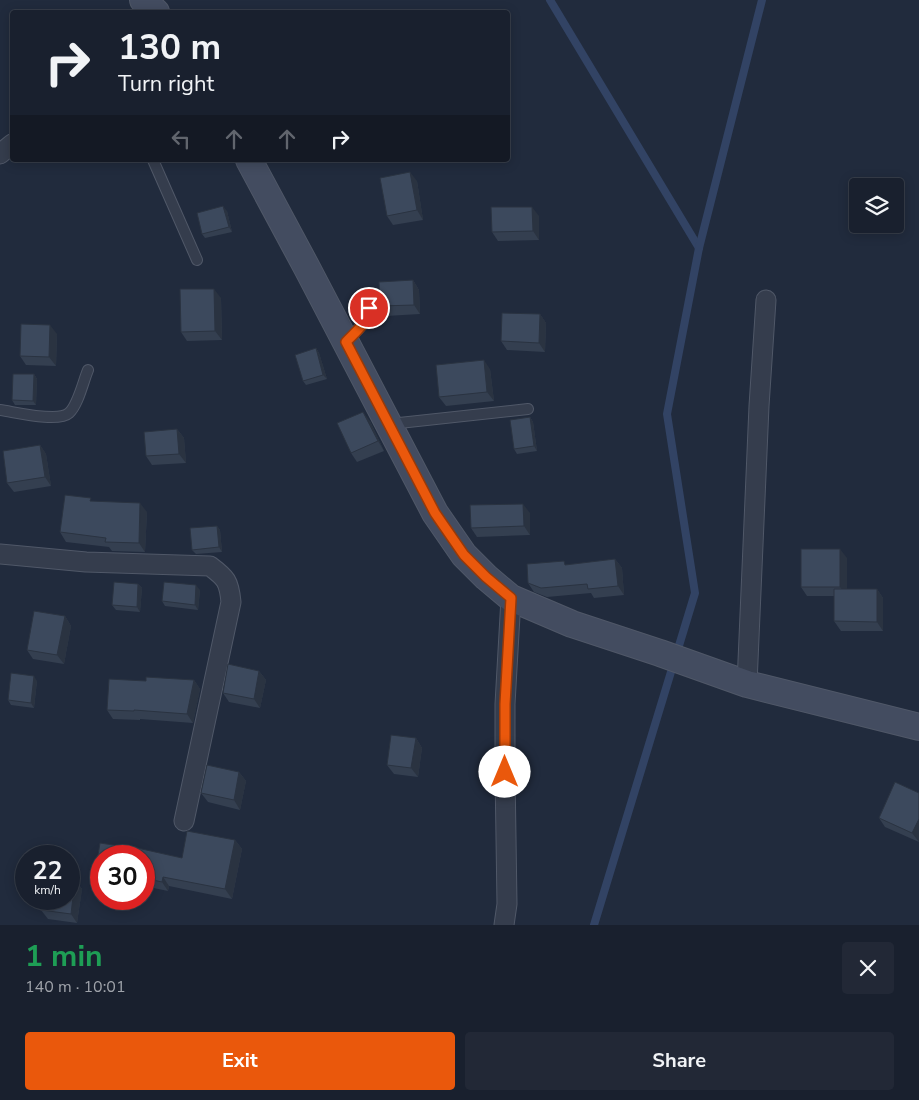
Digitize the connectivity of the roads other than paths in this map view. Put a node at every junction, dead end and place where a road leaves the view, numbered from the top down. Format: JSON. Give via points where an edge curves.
{"nodes":[{"id":1,"x":143,"y":0,"type":"edge"},
{"id":2,"x":154,"y":10,"type":"edge"},
{"id":3,"x":10,"y":146,"type":"edge"},
{"id":4,"x":0,"y":154,"type":"edge"},
{"id":5,"x":153,"y":162,"type":"edge"},
{"id":6,"x":250,"y":162,"type":"edge"},
{"id":7,"x":197,"y":260,"type":"dead end"},
{"id":8,"x":365,"y":296,"type":"dead end"},
{"id":9,"x":766,"y":300,"type":"dead end"},
{"id":10,"x":346,"y":342,"type":"junction"},
{"id":11,"x":88,"y":370,"type":"dead end"},
{"id":12,"x":528,"y":408,"type":"dead end"},
{"id":13,"x":0,"y":410,"type":"edge"},
{"id":14,"x":389,"y":425,"type":"junction"},
{"id":15,"x":0,"y":554,"type":"edge"},
{"id":16,"x":511,"y":598,"type":"junction"},
{"id":17,"x":747,"y":684,"type":"junction"},
{"id":18,"x":919,"y":727,"type":"edge"},
{"id":19,"x":184,"y":821,"type":"dead end"},
{"id":20,"x":504,"y":925,"type":"edge"}],
"edges":[{"from":1,"to":2,"type":"street"},
{"from":3,"to":4,"type":"street"},
{"from":5,"to":7,"type":"lane"},
{"from":6,"to":10,"type":"street"},
{"from":8,"to":10,"type":"lane","via":[[369,314]]},
{"from":9,"to":17,"type":"street"},
{"from":10,"to":14,"type":"street"},
{"from":11,"to":13,"type":"lane","via":[[74,407],[68,414],[42,417]]},
{"from":12,"to":14,"type":"lane"},
{"from":14,"to":16,"type":"street","via":[[435,513],[464,555]]},
{"from":15,"to":19,"type":"street","via":[[86,562],[210,566],[222,575],[230,588],[230,602]]},
{"from":16,"to":17,"type":"street","via":[[572,624]]},
{"from":16,"to":20,"type":"street","via":[[505,704],[507,904]]},
{"from":17,"to":18,"type":"street"}]}
